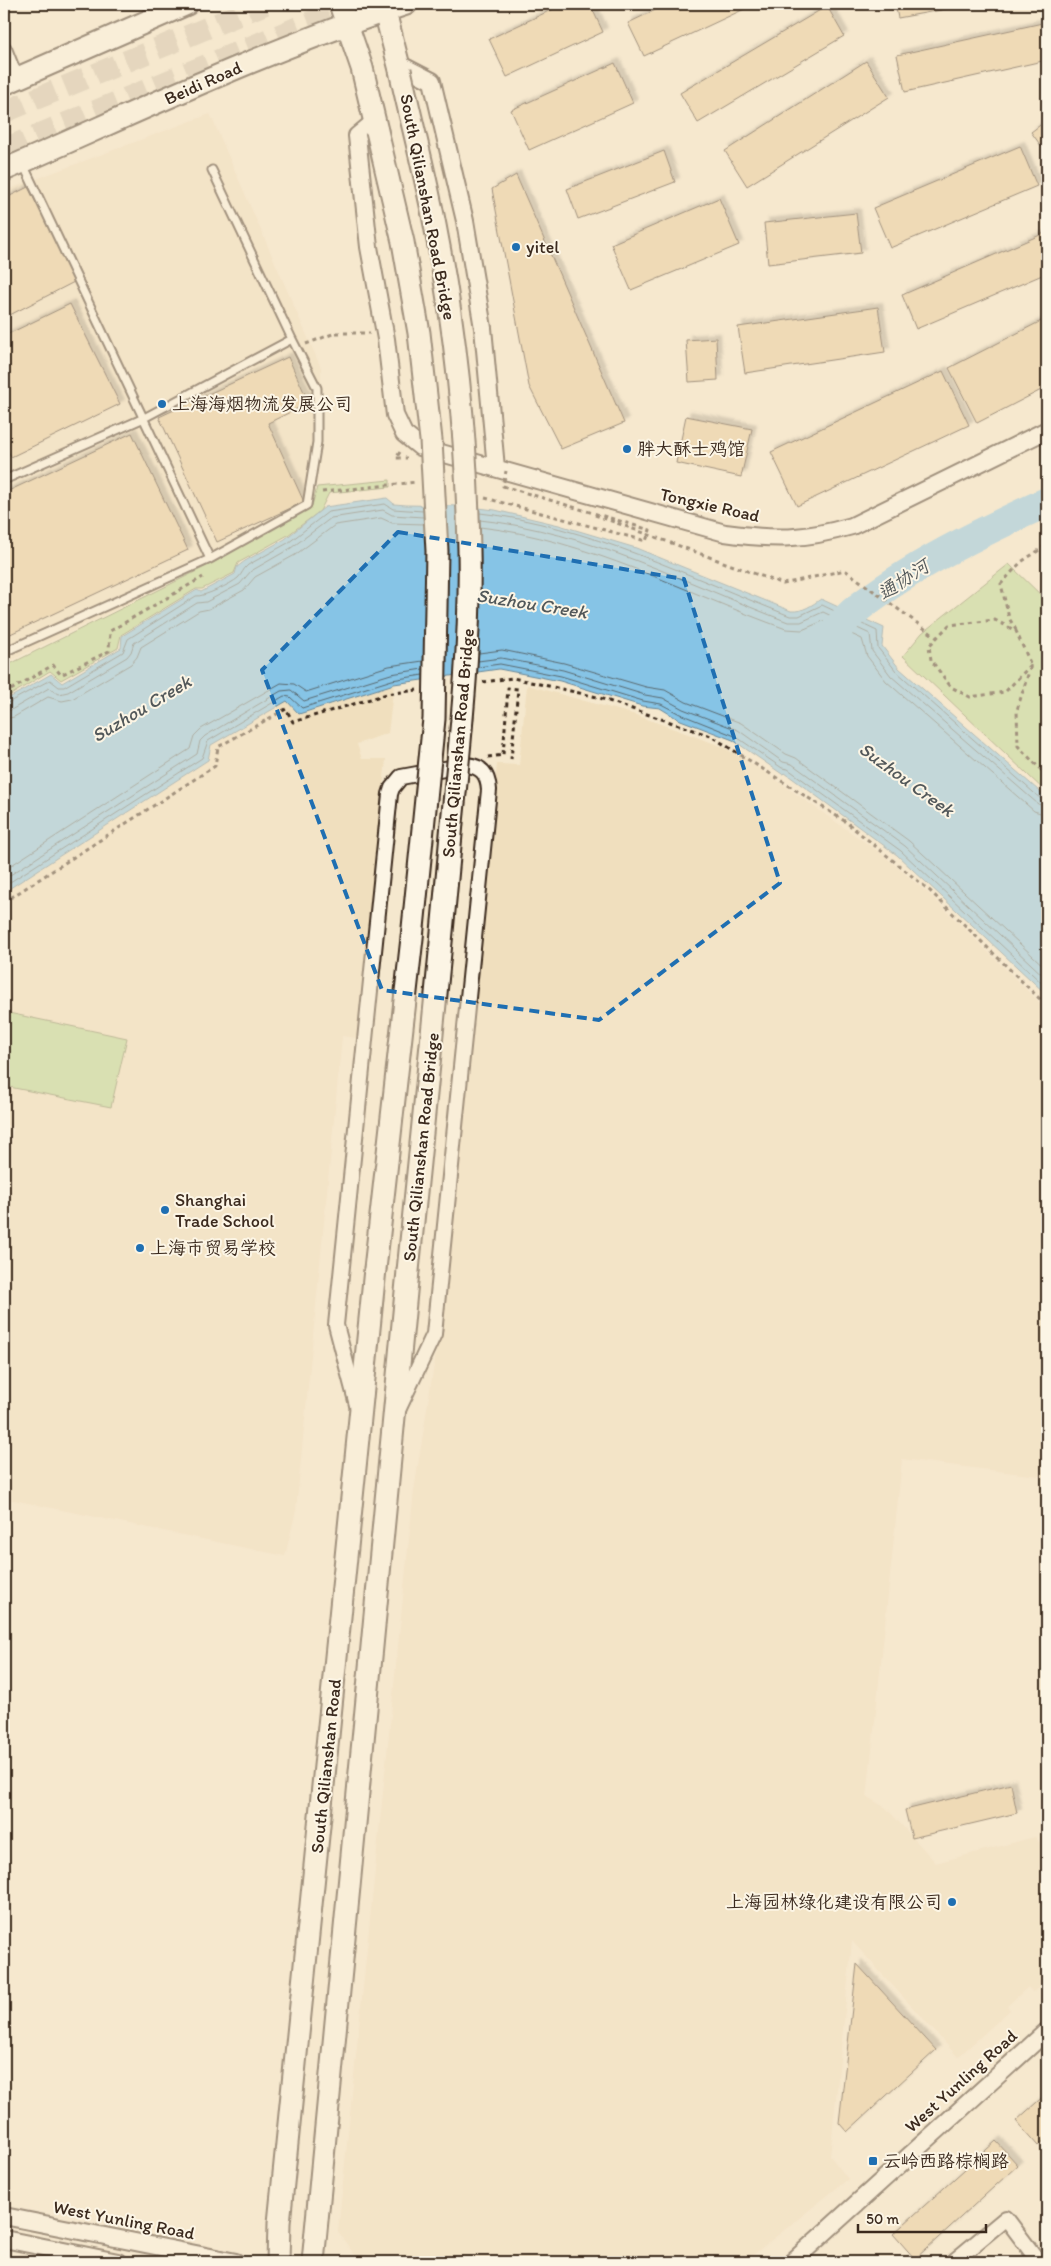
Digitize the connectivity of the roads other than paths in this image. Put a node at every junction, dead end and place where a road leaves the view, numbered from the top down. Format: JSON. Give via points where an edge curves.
{"nodes":[{"id":1,"x":187,"y":4,"type":"edge"},
{"id":2,"x":406,"y":4,"type":"edge"},
{"id":3,"x":384,"y":7,"type":"edge"},
{"id":4,"x":343,"y":14,"type":"edge"},
{"id":5,"x":4,"y":49,"type":"edge"},
{"id":6,"x":399,"y":67,"type":"junction"},
{"id":7,"x":10,"y":82,"type":"edge"},
{"id":8,"x":376,"y":126,"type":"junction"},
{"id":9,"x":13,"y":166,"type":"edge"},
{"id":10,"x":212,"y":170,"type":"dead end"},
{"id":11,"x":292,"y":339,"type":"junction"},
{"id":12,"x":144,"y":418,"type":"junction"},
{"id":13,"x":1047,"y":430,"type":"edge"},
{"id":14,"x":501,"y":470,"type":"junction"},
{"id":15,"x":4,"y":480,"type":"edge"},
{"id":16,"x":210,"y":559,"type":"junction"},
{"id":17,"x":4,"y":652,"type":"edge"},
{"id":18,"x":375,"y":1269,"type":"joint"},
{"id":19,"x":408,"y":1271,"type":"joint"},
{"id":20,"x":360,"y":1418,"type":"junction"},
{"id":21,"x":394,"y":1420,"type":"junction"},
{"id":22,"x":1047,"y":2030,"type":"edge"},
{"id":23,"x":4,"y":2216,"type":"edge"},
{"id":24,"x":4,"y":2239,"type":"edge"},
{"id":25,"x":118,"y":2262,"type":"edge"},
{"id":26,"x":236,"y":2262,"type":"edge"},
{"id":27,"x":278,"y":2262,"type":"edge"},
{"id":28,"x":313,"y":2262,"type":"edge"},
{"id":29,"x":792,"y":2262,"type":"edge"},
{"id":30,"x":953,"y":2262,"type":"edge"},
{"id":31,"x":1039,"y":2262,"type":"edge"}],
"edges":[{"from":1,"to":7,"type":"main road"},
{"from":2,"to":3,"type":"main road","name":"Beidi Road"},
{"from":3,"to":4,"type":"main road","name":"Beidi Road"},
{"from":3,"to":6,"type":"main road","name":"South Qilianshan Road Bridge"},
{"from":4,"to":8,"type":"main road","name":"South Qilianshan Road Bridge","via":[[362,68]]},
{"from":4,"to":9,"type":"main road","name":"Beidi Road","via":[[271,53]]},
{"from":5,"to":7,"type":"street"},
{"from":6,"to":14,"type":"street","via":[[432,82],[439,109],[466,221]]},
{"from":6,"to":19,"type":"main road","name":"South Qilianshan Road Bridge","bridge":true,"via":[[437,236],[452,327],[470,550],[468,633],[458,759]]},
{"from":8,"to":14,"type":"street","name":"Tongxie Road","via":[[357,136],[357,147],[395,415],[399,426],[420,447]]},
{"from":8,"to":18,"type":"main road","name":"South Qilianshan Road Bridge","bridge":true,"via":[[404,242],[418,333],[431,440],[437,551],[434,719]]},
{"from":9,"to":12,"type":"lane"},
{"from":10,"to":11,"type":"lane"},
{"from":11,"to":12,"type":"lane"},
{"from":11,"to":16,"type":"lane","via":[[317,388],[317,442],[307,505]]},
{"from":12,"to":15,"type":"lane"},
{"from":12,"to":16,"type":"lane"},
{"from":13,"to":14,"type":"street","name":"Tongxie Road","via":[[852,526],[792,539],[726,533]]},
{"from":16,"to":17,"type":"lane"},
{"from":18,"to":20,"type":"main road","name":"South Qilianshan Road"},
{"from":19,"to":21,"type":"main road","name":"South Qilianshan Road"},
{"from":20,"to":21,"type":"street","via":[[336,1325],[390,794],[396,781],[408,775],[475,766],[488,779],[489,790],[434,1334]]},
{"from":20,"to":27,"type":"main road","name":"South Qilianshan Road","via":[[279,2223]]},
{"from":21,"to":28,"type":"main road","name":"South Qilianshan Road"},
{"from":22,"to":29,"type":"street","name":"West Yunling Road"},
{"from":23,"to":26,"type":"street","name":"West Yunling Road"},
{"from":24,"to":25,"type":"street"},
{"from":30,"to":31,"type":"street","via":[[1006,2218]]}]}
